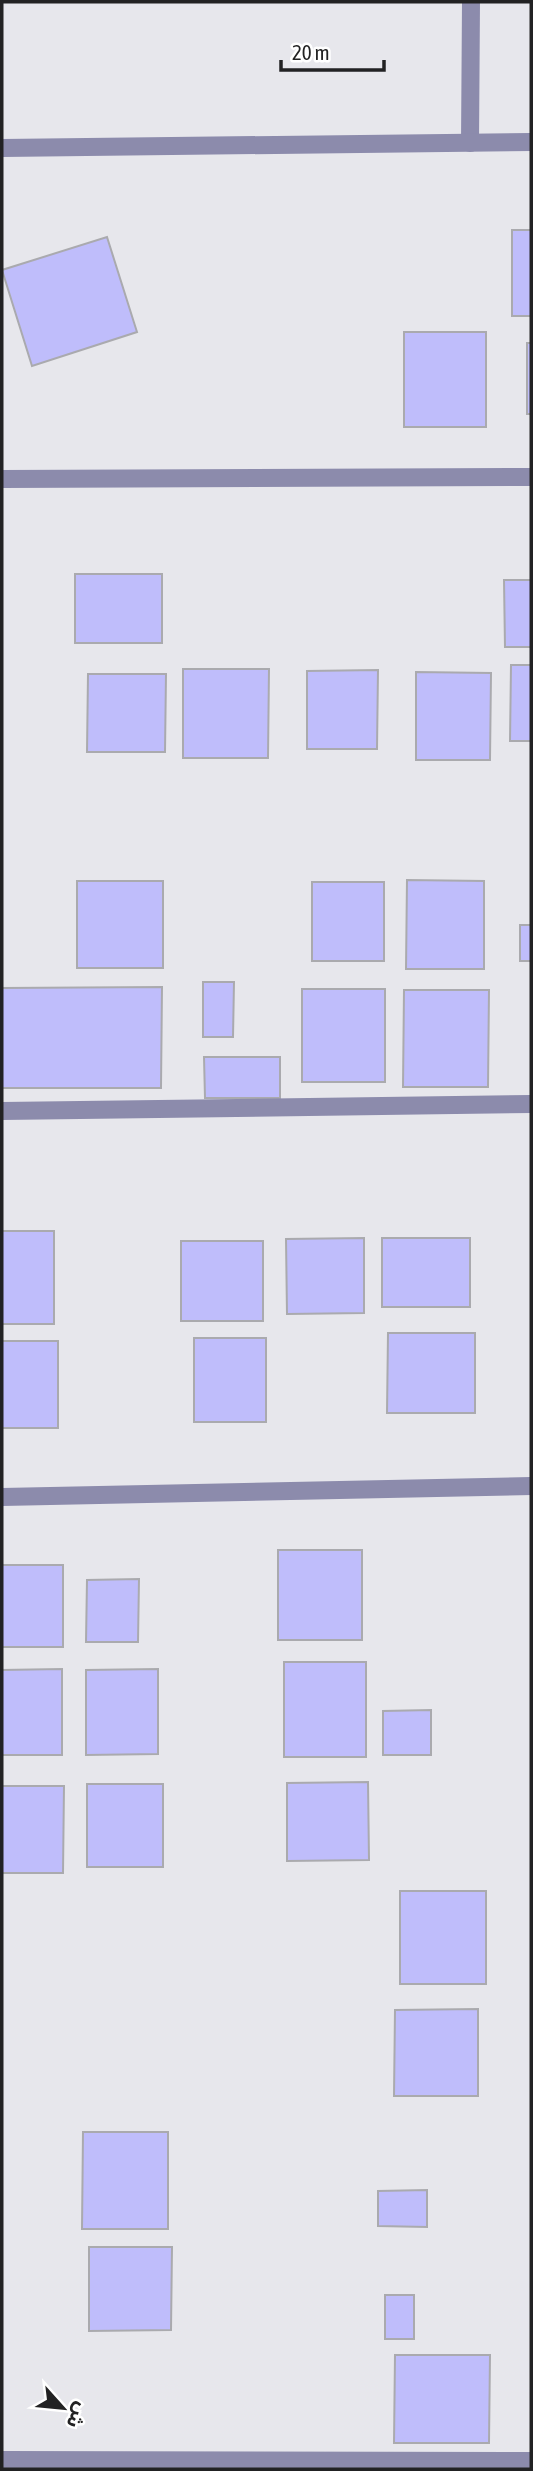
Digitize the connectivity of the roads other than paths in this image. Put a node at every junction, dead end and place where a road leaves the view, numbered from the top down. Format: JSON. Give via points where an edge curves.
{"nodes":[{"id":1,"x":471,"y":2,"type":"edge"},
{"id":2,"x":531,"y":142,"type":"edge"},
{"id":3,"x":470,"y":143,"type":"junction"},
{"id":4,"x":2,"y":148,"type":"edge"},
{"id":5,"x":531,"y":477,"type":"edge"},
{"id":6,"x":2,"y":479,"type":"edge"},
{"id":7,"x":531,"y":1104,"type":"edge"},
{"id":8,"x":2,"y":1111,"type":"edge"},
{"id":9,"x":531,"y":1486,"type":"edge"},
{"id":10,"x":2,"y":1497,"type":"edge"},
{"id":11,"x":2,"y":2460,"type":"edge"},
{"id":12,"x":531,"y":2461,"type":"edge"}],
"edges":[{"from":1,"to":3,"type":"street"},
{"from":2,"to":3,"type":"street"},
{"from":3,"to":4,"type":"street"},
{"from":5,"to":6,"type":"street"},
{"from":7,"to":8,"type":"street"},
{"from":9,"to":10,"type":"street"},
{"from":11,"to":12,"type":"street"}]}
